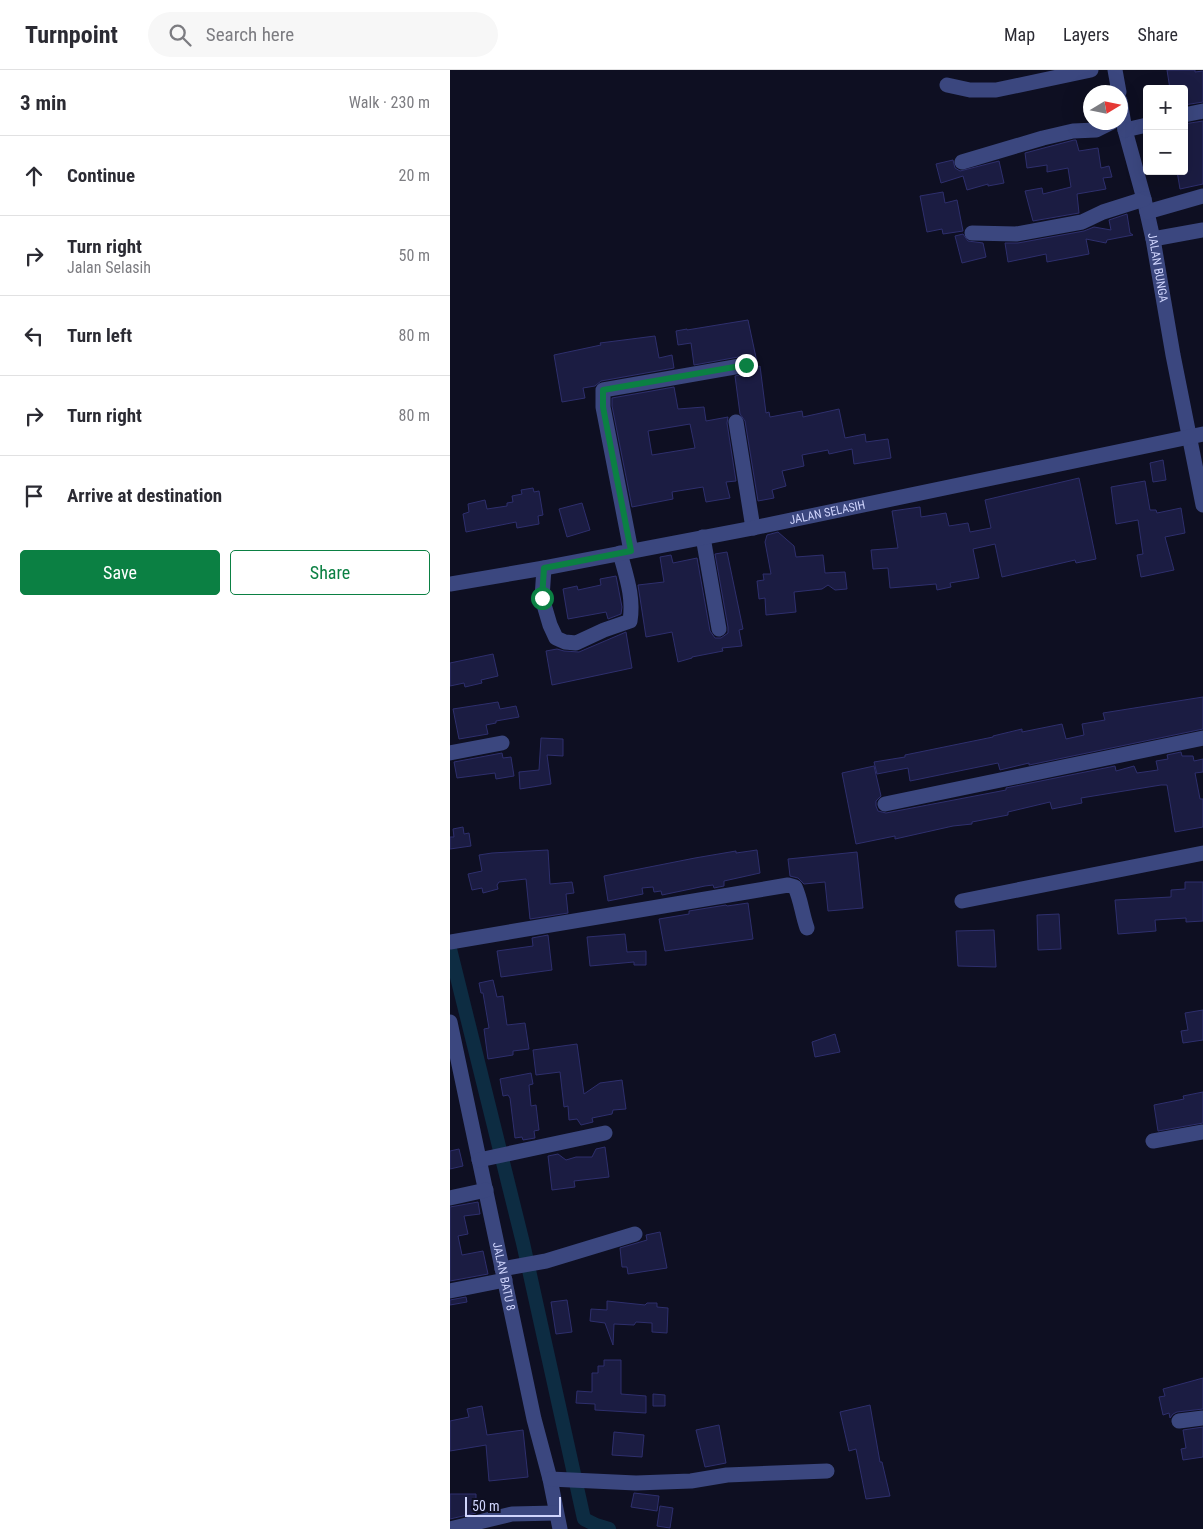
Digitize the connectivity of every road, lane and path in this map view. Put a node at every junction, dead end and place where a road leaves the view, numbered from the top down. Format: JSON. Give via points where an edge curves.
{"nodes":[{"id":1,"x":1091,"y":70,"type":"edge"},
{"id":2,"x":1115,"y":70,"type":"edge"},
{"id":3,"x":947,"y":85,"type":"dead end"},
{"id":4,"x":1118,"y":85,"type":"edge"},
{"id":5,"x":1203,"y":111,"type":"edge"},
{"id":6,"x":1188,"y":114,"type":"edge"},
{"id":7,"x":1128,"y":124,"type":"edge"},
{"id":8,"x":1143,"y":125,"type":"edge"},
{"id":9,"x":1096,"y":130,"type":"edge"},
{"id":10,"x":1122,"y":130,"type":"edge"},
{"id":11,"x":962,"y":162,"type":"dead end"},
{"id":12,"x":1203,"y":196,"type":"edge"},
{"id":13,"x":1146,"y":206,"type":"junction"},
{"id":14,"x":1203,"y":230,"type":"edge"},
{"id":15,"x":972,"y":233,"type":"dead end"},
{"id":16,"x":1153,"y":240,"type":"junction"},
{"id":17,"x":746,"y":365,"type":"dead end"},
{"id":18,"x":736,"y":422,"type":"dead end"},
{"id":19,"x":1196,"y":436,"type":"edge"},
{"id":20,"x":1203,"y":504,"type":"edge"},
{"id":21,"x":752,"y":528,"type":"junction"},
{"id":22,"x":704,"y":537,"type":"junction"},
{"id":23,"x":625,"y":552,"type":"junction"},
{"id":24,"x":544,"y":568,"type":"junction"},
{"id":25,"x":450,"y":584,"type":"edge"},
{"id":26,"x":719,"y":629,"type":"dead end"},
{"id":27,"x":1203,"y":738,"type":"edge"},
{"id":28,"x":502,"y":743,"type":"dead end"},
{"id":29,"x":450,"y":753,"type":"edge"},
{"id":30,"x":885,"y":804,"type":"dead end"},
{"id":31,"x":1203,"y":853,"type":"edge"},
{"id":32,"x":962,"y":901,"type":"dead end"},
{"id":33,"x":807,"y":928,"type":"dead end"},
{"id":34,"x":456,"y":941,"type":"edge"},
{"id":35,"x":450,"y":1022,"type":"edge"},
{"id":36,"x":1203,"y":1132,"type":"edge"},
{"id":37,"x":605,"y":1133,"type":"dead end"},
{"id":38,"x":1153,"y":1141,"type":"dead end"},
{"id":39,"x":479,"y":1160,"type":"junction"},
{"id":40,"x":486,"y":1190,"type":"junction"},
{"id":41,"x":450,"y":1198,"type":"edge"},
{"id":42,"x":635,"y":1234,"type":"dead end"},
{"id":43,"x":507,"y":1272,"type":"junction"},
{"id":44,"x":450,"y":1291,"type":"edge"},
{"id":45,"x":1203,"y":1418,"type":"edge"},
{"id":46,"x":1179,"y":1422,"type":"dead end"},
{"id":47,"x":827,"y":1472,"type":"dead end"},
{"id":48,"x":550,"y":1479,"type":"junction"},
{"id":49,"x":556,"y":1513,"type":"junction"},
{"id":50,"x":450,"y":1529,"type":"edge"},
{"id":51,"x":560,"y":1529,"type":"edge"}],
"edges":[{"from":1,"to":3,"type":"street","via":[[996,90],[970,90]]},
{"from":2,"to":4,"type":"street"},
{"from":5,"to":6,"type":"street"},
{"from":7,"to":8,"type":"street"},
{"from":9,"to":11,"type":"street","via":[[1043,138]]},
{"from":10,"to":13,"type":"street","name":"JALAN BUNGA"},
{"from":12,"to":13,"type":"street"},
{"from":13,"to":15,"type":"street","via":[[1103,212],[1082,222],[1016,234]]},
{"from":13,"to":16,"type":"street","name":"JALAN BUNGA"},
{"from":14,"to":16,"type":"street"},
{"from":16,"to":19,"type":"street","name":"JALAN BUNGA","via":[[1172,355]]},
{"from":17,"to":23,"type":"street","via":[[603,390]]},
{"from":18,"to":21,"type":"street"},
{"from":19,"to":20,"type":"street","name":"JALAN BUNGA"},
{"from":19,"to":21,"type":"street","name":"JALAN SELASIH"},
{"from":21,"to":22,"type":"street","name":"JALAN SELASIH"},
{"from":22,"to":23,"type":"street","name":"JALAN SELASIH"},
{"from":22,"to":26,"type":"street"},
{"from":23,"to":24,"type":"street","name":"JALAN SELASIH"},
{"from":23,"to":24,"type":"street","via":[[631,593],[630,621],[576,643],[556,638],[550,626],[542,598]]},
{"from":24,"to":25,"type":"street","name":"JALAN SELASIH"},
{"from":27,"to":30,"type":"street"},
{"from":28,"to":29,"type":"street"},
{"from":31,"to":32,"type":"street"},
{"from":33,"to":34,"type":"street","via":[[799,896],[795,887],[788,885]]},
{"from":35,"to":39,"type":"street","name":"JALAN BATU 8"},
{"from":36,"to":38,"type":"street"},
{"from":37,"to":39,"type":"street"},
{"from":39,"to":40,"type":"street","name":"JALAN BATU 8"},
{"from":40,"to":41,"type":"street"},
{"from":40,"to":43,"type":"street","name":"JALAN BATU 8"},
{"from":42,"to":43,"type":"street"},
{"from":43,"to":44,"type":"street"},
{"from":43,"to":48,"type":"street","name":"JALAN BATU 8","via":[[534,1419]]},
{"from":45,"to":46,"type":"street"},
{"from":47,"to":48,"type":"street","via":[[728,1475],[691,1481]]},
{"from":48,"to":49,"type":"street","name":"JALAN BATU 8"},
{"from":49,"to":50,"type":"street","via":[[512,1514]]},
{"from":49,"to":51,"type":"street","name":"JALAN BATU 8"}]}
